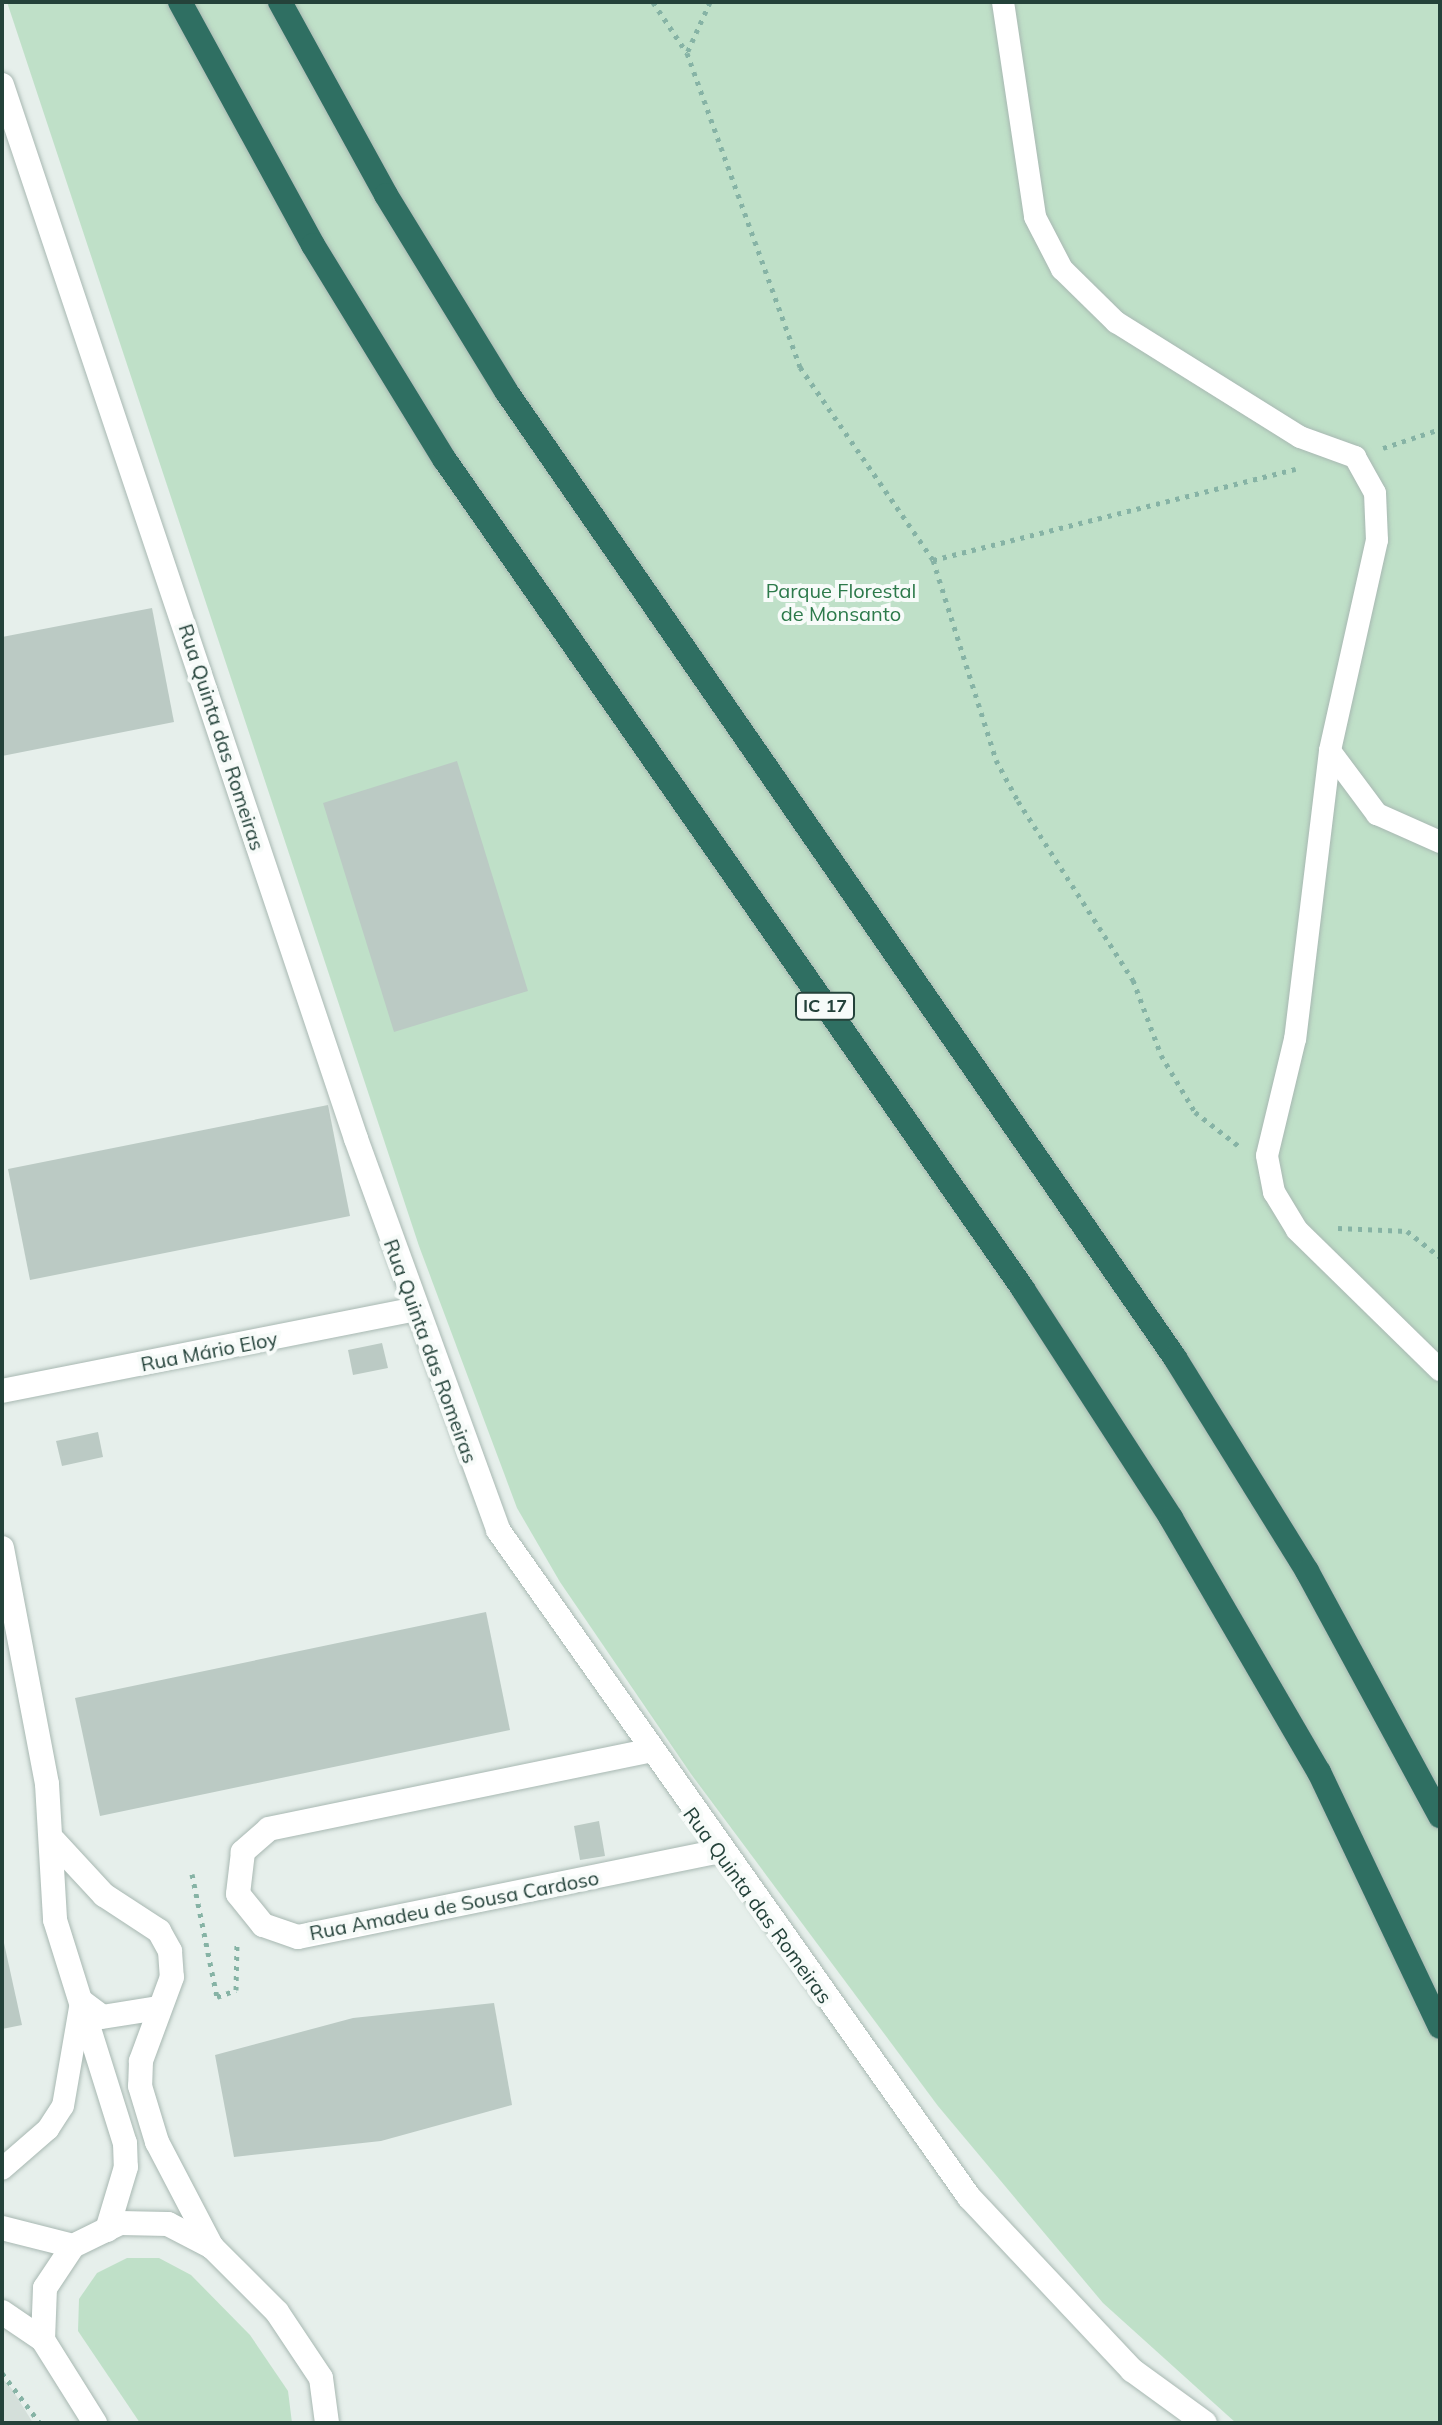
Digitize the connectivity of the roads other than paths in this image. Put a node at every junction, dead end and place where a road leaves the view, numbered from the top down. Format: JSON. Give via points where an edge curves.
{"nodes":[{"id":1,"x":180,"y":2,"type":"edge"},
{"id":2,"x":280,"y":2,"type":"edge"},
{"id":3,"x":1003,"y":2,"type":"edge"},
{"id":4,"x":2,"y":85,"type":"edge"},
{"id":5,"x":1330,"y":751,"type":"junction"},
{"id":6,"x":1440,"y":842,"type":"edge"},
{"id":7,"x":416,"y":1309,"type":"junction"},
{"id":8,"x":1440,"y":1370,"type":"edge"},
{"id":9,"x":2,"y":1391,"type":"edge"},
{"id":10,"x":2,"y":1548,"type":"edge"},
{"id":11,"x":648,"y":1751,"type":"junction"},
{"id":12,"x":1440,"y":1816,"type":"edge"},
{"id":13,"x":54,"y":1841,"type":"junction"},
{"id":14,"x":720,"y":1851,"type":"junction"},
{"id":15,"x":81,"y":2001,"type":"junction"},
{"id":16,"x":159,"y":2008,"type":"junction"},
{"id":17,"x":1440,"y":2027,"type":"edge"},
{"id":18,"x":2,"y":2169,"type":"edge"},
{"id":19,"x":2,"y":2228,"type":"edge"},
{"id":20,"x":107,"y":2230,"type":"junction"},
{"id":21,"x":73,"y":2246,"type":"junction"},
{"id":22,"x":212,"y":2247,"type":"junction"},
{"id":23,"x":2,"y":2312,"type":"edge"},
{"id":24,"x":43,"y":2340,"type":"junction"},
{"id":25,"x":95,"y":2423,"type":"edge"},
{"id":26,"x":327,"y":2423,"type":"edge"},
{"id":27,"x":1205,"y":2423,"type":"edge"}],
"edges":[{"from":1,"to":17,"type":"highway","number":"IC 17","via":[[313,245],[453,472],[1023,1289],[1171,1518],[1319,1772]]},
{"from":2,"to":12,"type":"highway","via":[[412,240],[514,403],[1175,1358],[1307,1571]]},
{"from":3,"to":5,"type":"lane","via":[[1035,217],[1062,269],[1116,322],[1300,437],[1355,457],[1375,493],[1377,540]]},
{"from":4,"to":7,"type":"street","name":"Rua Quinta das Romeiras"},
{"from":5,"to":6,"type":"lane","via":[[1377,814]]},
{"from":5,"to":8,"type":"lane","via":[[1295,1039],[1267,1156],[1274,1192],[1297,1230]]},
{"from":7,"to":9,"type":"street","name":"Rua Mário Eloy"},
{"from":7,"to":11,"type":"street","name":"Rua Quinta das Romeiras","via":[[498,1530]]},
{"from":10,"to":13,"type":"street"},
{"from":11,"to":14,"type":"street","name":"Rua Quinta das Romeiras"},
{"from":11,"to":14,"type":"street","name":"Rua Amadeu de Sousa Cardoso","via":[[269,1829],[243,1852],[238,1894],[263,1925],[298,1937]]},
{"from":13,"to":15,"type":"street","via":[[55,1920]]},
{"from":13,"to":16,"type":"street","via":[[104,1895],[159,1931],[172,1977]]},
{"from":14,"to":27,"type":"street","name":"Rua Quinta das Romeiras","via":[[969,2197],[1132,2370]]},
{"from":15,"to":16,"type":"street","via":[[102,2017]]},
{"from":15,"to":18,"type":"lane","via":[[63,2106],[48,2129]]},
{"from":15,"to":20,"type":"street","via":[[125,2143],[126,2167]]},
{"from":16,"to":22,"type":"street","via":[[141,2061],[146,2115]]},
{"from":19,"to":21,"type":"street"},
{"from":20,"to":21,"type":"street"},
{"from":20,"to":22,"type":"street","via":[[168,2224]]},
{"from":21,"to":24,"type":"street","via":[[45,2288]]},
{"from":22,"to":26,"type":"street","via":[[277,2312],[321,2378]]},
{"from":23,"to":24,"type":"street"},
{"from":24,"to":25,"type":"street"}]}
